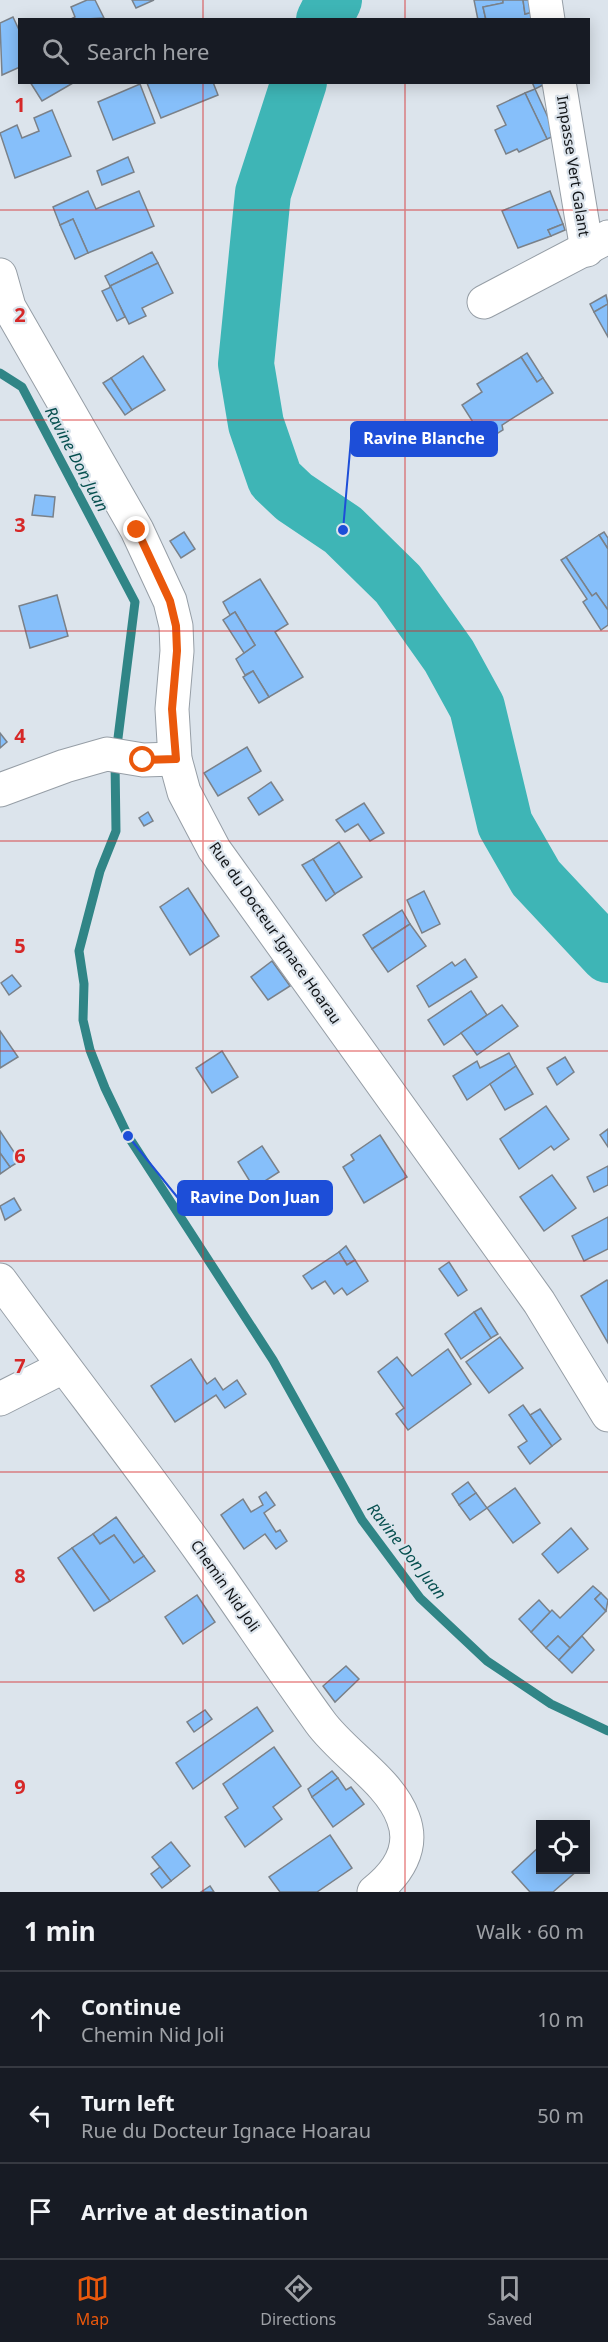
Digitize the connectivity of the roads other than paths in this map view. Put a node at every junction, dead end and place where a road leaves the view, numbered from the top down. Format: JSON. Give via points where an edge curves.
{"nodes":[{"id":1,"x":545,"y":0,"type":"edge"},
{"id":2,"x":548,"y":18,"type":"edge"},
{"id":3,"x":559,"y":84,"type":"edge"},
{"id":4,"x":597,"y":244,"type":"edge"},
{"id":5,"x":0,"y":275,"type":"edge"},
{"id":6,"x":484,"y":302,"type":"dead end"},
{"id":7,"x":176,"y":759,"type":"junction"},
{"id":8,"x":0,"y":790,"type":"edge"},
{"id":9,"x":0,"y":1280,"type":"edge"},
{"id":10,"x":63,"y":1367,"type":"junction"},
{"id":11,"x":0,"y":1399,"type":"edge"},
{"id":12,"x":608,"y":1415,"type":"edge"},
{"id":13,"x":374,"y":1892,"type":"edge"}],
"edges":[{"from":1,"to":2,"type":"street"},
{"from":3,"to":4,"type":"street","name":"Impasse Vert Galant"},
{"from":4,"to":6,"type":"street"},
{"from":5,"to":7,"type":"street","name":"Rue du Docteur Ignace Hoarau","via":[[9,308],[137,530],[170,601],[177,651],[172,709]]},
{"from":7,"to":8,"type":"street","via":[[143,760],[107,754]]},
{"from":7,"to":12,"type":"street","name":"Rue du Docteur Ignace Hoarau","via":[[184,792],[214,849],[539,1302]]},
{"from":9,"to":10,"type":"street","name":"Chemin Nid Joli"},
{"from":10,"to":11,"type":"street"},
{"from":10,"to":13,"type":"street","name":"Chemin Nid Joli","via":[[202,1553],[322,1725],[396,1803],[406,1828],[404,1855],[396,1871]]}]}
